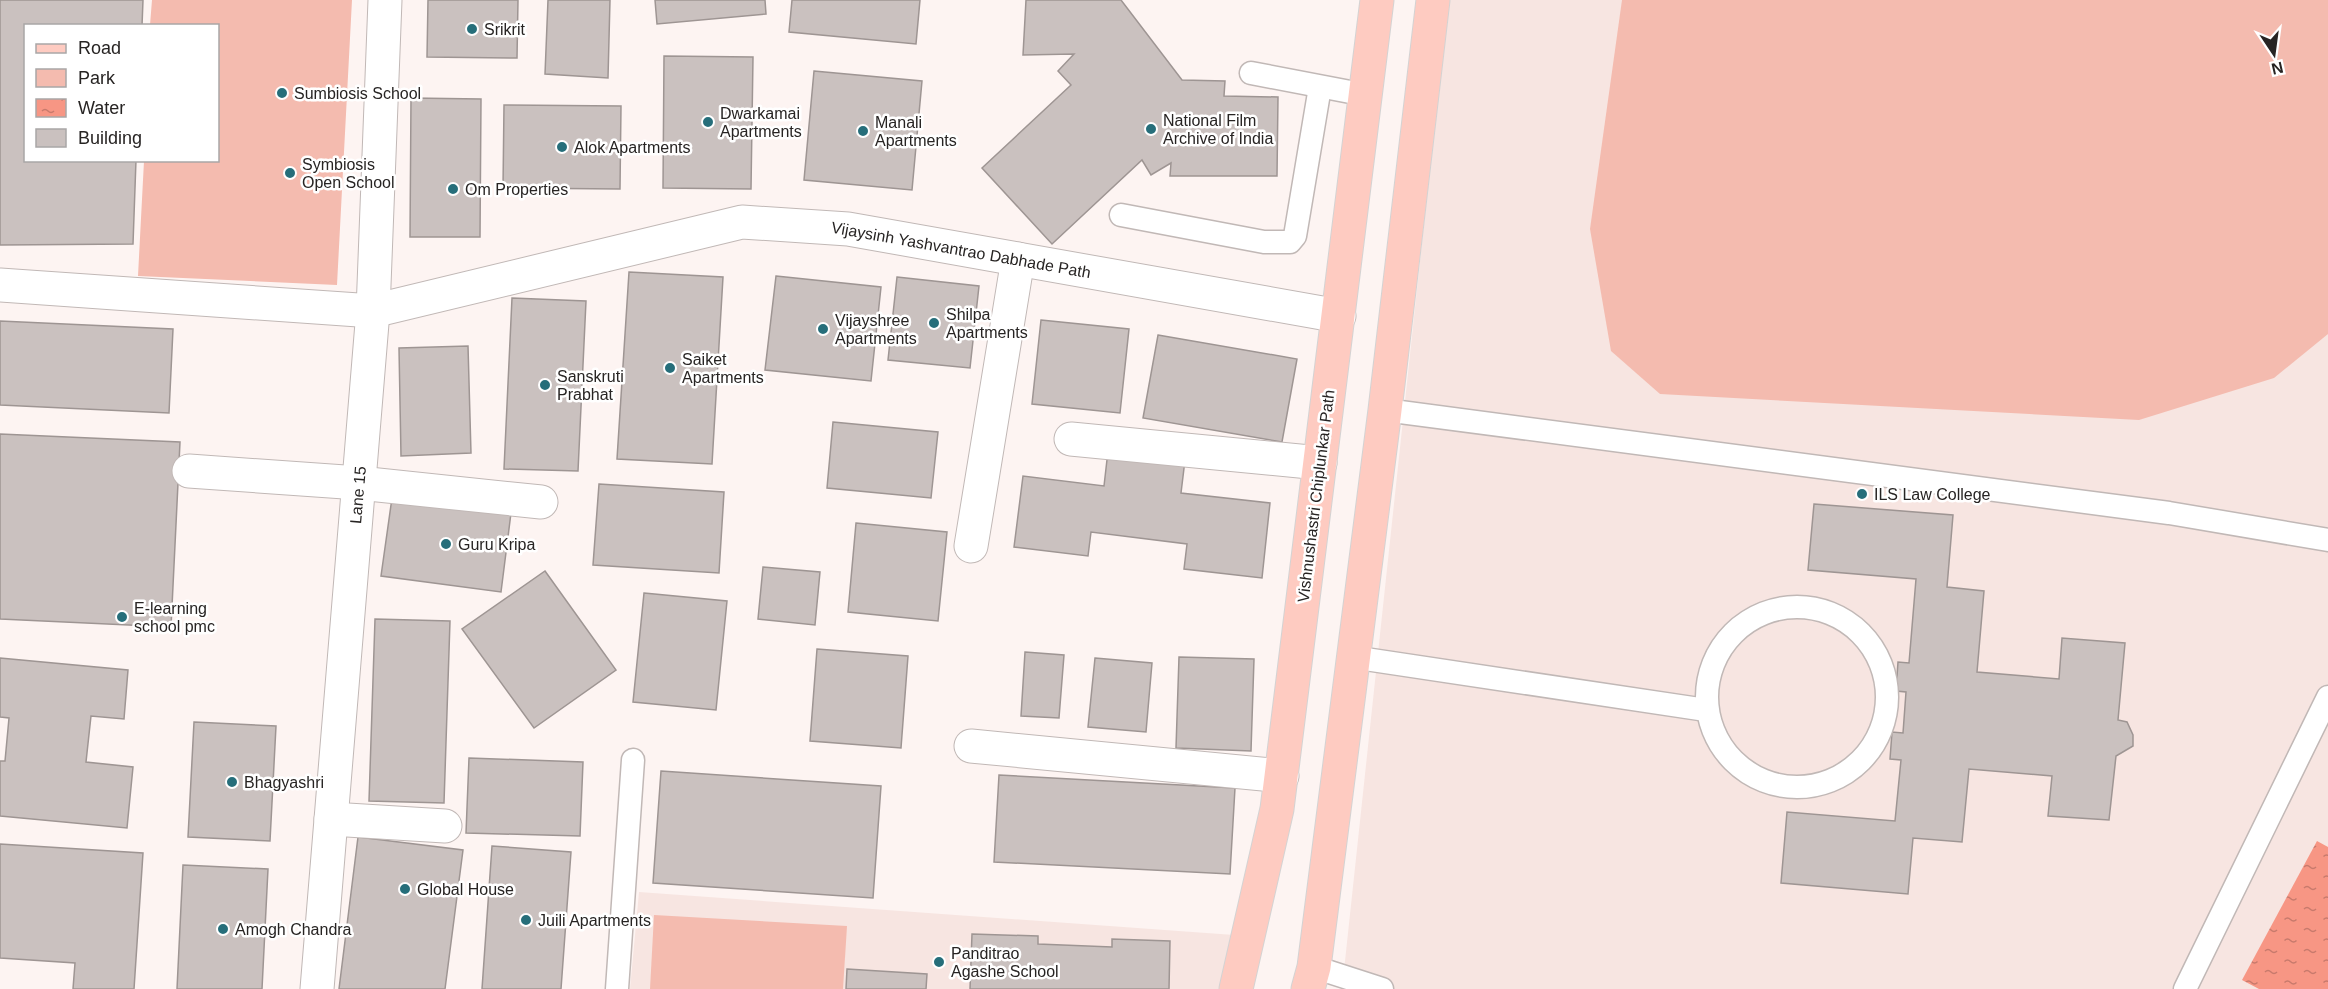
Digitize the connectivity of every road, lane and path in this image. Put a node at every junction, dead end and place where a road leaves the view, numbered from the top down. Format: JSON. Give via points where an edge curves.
{"nodes":[{"id":1,"x":385,"y":0,"type":"edge"},
{"id":2,"x":1377,"y":0,"type":"edge"},
{"id":3,"x":1433,"y":0,"type":"edge"},
{"id":4,"x":1251,"y":72,"type":"dead end"},
{"id":5,"x":1320,"y":87,"type":"junction"},
{"id":6,"x":1366,"y":95,"type":"junction"},
{"id":7,"x":1121,"y":215,"type":"dead end"},
{"id":8,"x":1018,"y":259,"type":"junction"},
{"id":9,"x":0,"y":285,"type":"edge"},
{"id":10,"x":374,"y":312,"type":"junction"},
{"id":11,"x":1339,"y":316,"type":"junction"},
{"id":12,"x":1385,"y":410,"type":"junction"},
{"id":13,"x":1071,"y":439,"type":"dead end"},
{"id":14,"x":1320,"y":463,"type":"junction"},
{"id":15,"x":189,"y":471,"type":"dead end"},
{"id":16,"x":359,"y":483,"type":"junction"},
{"id":17,"x":541,"y":502,"type":"dead end"},
{"id":18,"x":2328,"y":540,"type":"edge"},
{"id":19,"x":971,"y":546,"type":"dead end"},
{"id":20,"x":1352,"y":657,"type":"junction"},
{"id":21,"x":2328,"y":697,"type":"edge"},
{"id":22,"x":1706,"y":710,"type":"junction"},
{"id":23,"x":971,"y":746,"type":"dead end"},
{"id":24,"x":633,"y":760,"type":"dead end"},
{"id":25,"x":1282,"y":776,"type":"junction"},
{"id":26,"x":331,"y":819,"type":"junction"},
{"id":27,"x":445,"y":826,"type":"dead end"},
{"id":28,"x":1311,"y":978,"type":"edge"},
{"id":29,"x":316,"y":989,"type":"edge"},
{"id":30,"x":617,"y":989,"type":"edge"},
{"id":31,"x":1236,"y":989,"type":"edge"},
{"id":32,"x":1382,"y":989,"type":"edge"},
{"id":33,"x":2185,"y":989,"type":"edge"}],
"edges":[{"from":1,"to":10,"type":"street","name":"Lane 15"},
{"from":2,"to":6,"type":"main road","name":"Vishnushastri Chiplunkar Path"},
{"from":3,"to":12,"type":"main road"},
{"from":4,"to":5,"type":"lane"},
{"from":5,"to":6,"type":"lane"},
{"from":5,"to":7,"type":"lane","via":[[1295,236],[1290,242],[1264,242]]},
{"from":6,"to":11,"type":"main road","name":"Vishnushastri Chiplunkar Path"},
{"from":8,"to":10,"type":"street","name":"Vijaysinh Yashvantrao Dabhade Path","via":[[848,229],[742,222]]},
{"from":8,"to":11,"type":"street","name":"Vijaysinh Yashvantrao Dabhade Path"},
{"from":8,"to":19,"type":"street"},
{"from":9,"to":10,"type":"street","name":"Vijaysinh Yashvantrao Dabhade Path"},
{"from":10,"to":16,"type":"street","name":"Lane 15"},
{"from":11,"to":14,"type":"main road","name":"Vishnushastri Chiplunkar Path"},
{"from":12,"to":18,"type":"lane","via":[[2169,513]]},
{"from":12,"to":20,"type":"main road"},
{"from":13,"to":14,"type":"street"},
{"from":14,"to":25,"type":"main road","name":"Vishnushastri Chiplunkar Path"},
{"from":15,"to":16,"type":"street"},
{"from":16,"to":17,"type":"street"},
{"from":16,"to":26,"type":"street","name":"Lane 15"},
{"from":20,"to":22,"type":"lane"},
{"from":20,"to":28,"type":"main road"},
{"from":21,"to":33,"type":"lane"},
{"from":22,"to":22,"type":"lane","via":[[1708,678],[1720,649],[1741,626],[1769,611],[1801,606],[1832,613],[1858,630],[1878,655],[1887,685],[1886,716],[1874,746],[1853,769],[1825,783],[1793,788],[1762,782],[1735,764],[1716,740]]},
{"from":23,"to":25,"type":"street"},
{"from":24,"to":30,"type":"lane"},
{"from":25,"to":31,"type":"main road","name":"Vishnushastri Chiplunkar Path"},
{"from":26,"to":27,"type":"street"},
{"from":26,"to":29,"type":"street","name":"Lane 15"},
{"from":28,"to":32,"type":"lane"}]}
